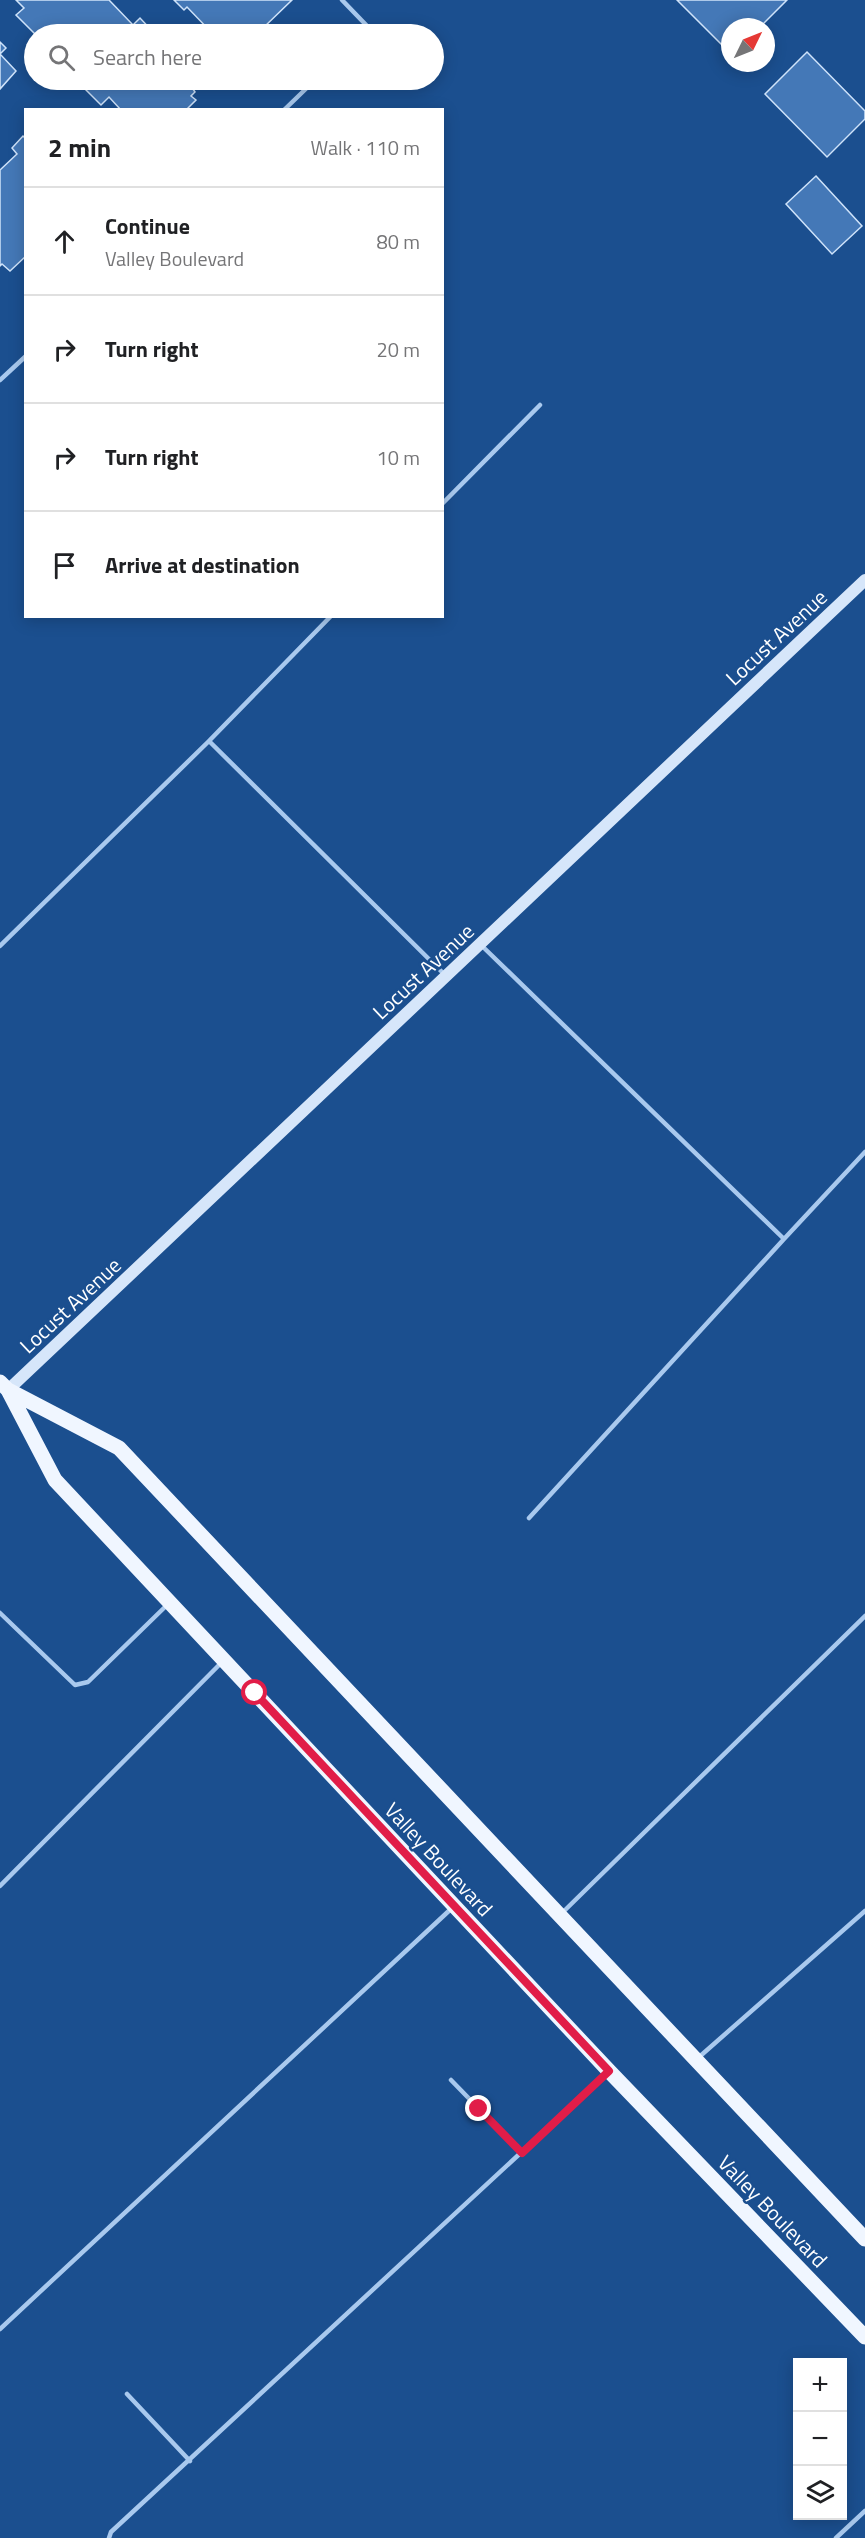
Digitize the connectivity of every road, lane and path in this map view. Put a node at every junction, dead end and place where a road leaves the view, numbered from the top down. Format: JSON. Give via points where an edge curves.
{"nodes":[{"id":1,"x":342,"y":0,"type":"edge"},
{"id":2,"x":365,"y":24,"type":"edge"},
{"id":3,"x":305,"y":90,"type":"edge"},
{"id":4,"x":286,"y":108,"type":"edge"},
{"id":5,"x":24,"y":358,"type":"edge"},
{"id":6,"x":0,"y":380,"type":"edge"},
{"id":7,"x":540,"y":405,"type":"dead end"},
{"id":8,"x":444,"y":502,"type":"edge"},
{"id":9,"x":865,"y":580,"type":"edge"},
{"id":10,"x":329,"y":618,"type":"edge"},
{"id":11,"x":208,"y":741,"type":"junction"},
{"id":12,"x":480,"y":944,"type":"junction"},
{"id":13,"x":0,"y":946,"type":"edge"},
{"id":14,"x":446,"y":976,"type":"junction"},
{"id":15,"x":865,"y":1152,"type":"edge"},
{"id":16,"x":784,"y":1239,"type":"junction"},
{"id":17,"x":4,"y":1386,"type":"edge"},
{"id":18,"x":529,"y":1518,"type":"dead end"},
{"id":19,"x":170,"y":1603,"type":"junction"},
{"id":20,"x":0,"y":1613,"type":"edge"},
{"id":21,"x":865,"y":1616,"type":"edge"},
{"id":22,"x":224,"y":1660,"type":"junction"},
{"id":23,"x":0,"y":1886,"type":"edge"},
{"id":24,"x":454,"y":1906,"type":"junction"},
{"id":25,"x":865,"y":1911,"type":"edge"},
{"id":26,"x":560,"y":1915,"type":"junction"},
{"id":27,"x":696,"y":2060,"type":"junction"},
{"id":28,"x":609,"y":2071,"type":"junction"},
{"id":29,"x":451,"y":2080,"type":"dead end"},
{"id":30,"x":522,"y":2153,"type":"junction"},
{"id":31,"x":865,"y":2239,"type":"edge"},
{"id":32,"x":0,"y":2329,"type":"edge"},
{"id":33,"x":865,"y":2337,"type":"edge"},
{"id":34,"x":127,"y":2394,"type":"dead end"},
{"id":35,"x":190,"y":2461,"type":"junction"},
{"id":36,"x":865,"y":2511,"type":"edge"},
{"id":37,"x":109,"y":2538,"type":"edge"},
{"id":38,"x":836,"y":2538,"type":"edge"}],
"edges":[{"from":1,"to":2,"type":"lane"},
{"from":3,"to":4,"type":"lane"},
{"from":5,"to":6,"type":"lane"},
{"from":7,"to":8,"type":"lane"},
{"from":9,"to":12,"type":"street","name":"Locust Avenue"},
{"from":10,"to":11,"type":"lane"},
{"from":11,"to":13,"type":"lane"},
{"from":11,"to":14,"type":"lane"},
{"from":12,"to":14,"type":"street","name":"Locust Avenue"},
{"from":12,"to":16,"type":"lane"},
{"from":14,"to":17,"type":"street","name":"Locust Avenue"},
{"from":15,"to":16,"type":"lane"},
{"from":16,"to":18,"type":"lane"},
{"from":17,"to":19,"type":"main road","name":"Valley Boulevard","via":[[55,1480]]},
{"from":17,"to":26,"type":"main road","via":[[119,1448]]},
{"from":19,"to":20,"type":"lane","via":[[81,1685],[75,1685]]},
{"from":19,"to":22,"type":"main road","name":"Valley Boulevard"},
{"from":21,"to":26,"type":"lane"},
{"from":22,"to":23,"type":"lane"},
{"from":22,"to":24,"type":"main road","name":"Valley Boulevard"},
{"from":24,"to":28,"type":"main road","name":"Valley Boulevard"},
{"from":24,"to":32,"type":"lane"},
{"from":25,"to":27,"type":"lane"},
{"from":26,"to":27,"type":"main road"},
{"from":27,"to":31,"type":"main road"},
{"from":28,"to":30,"type":"lane"},
{"from":28,"to":33,"type":"main road","name":"Valley Boulevard"},
{"from":29,"to":30,"type":"lane"},
{"from":30,"to":35,"type":"lane"},
{"from":34,"to":35,"type":"lane"},
{"from":35,"to":37,"type":"lane"},
{"from":36,"to":38,"type":"lane"}]}
